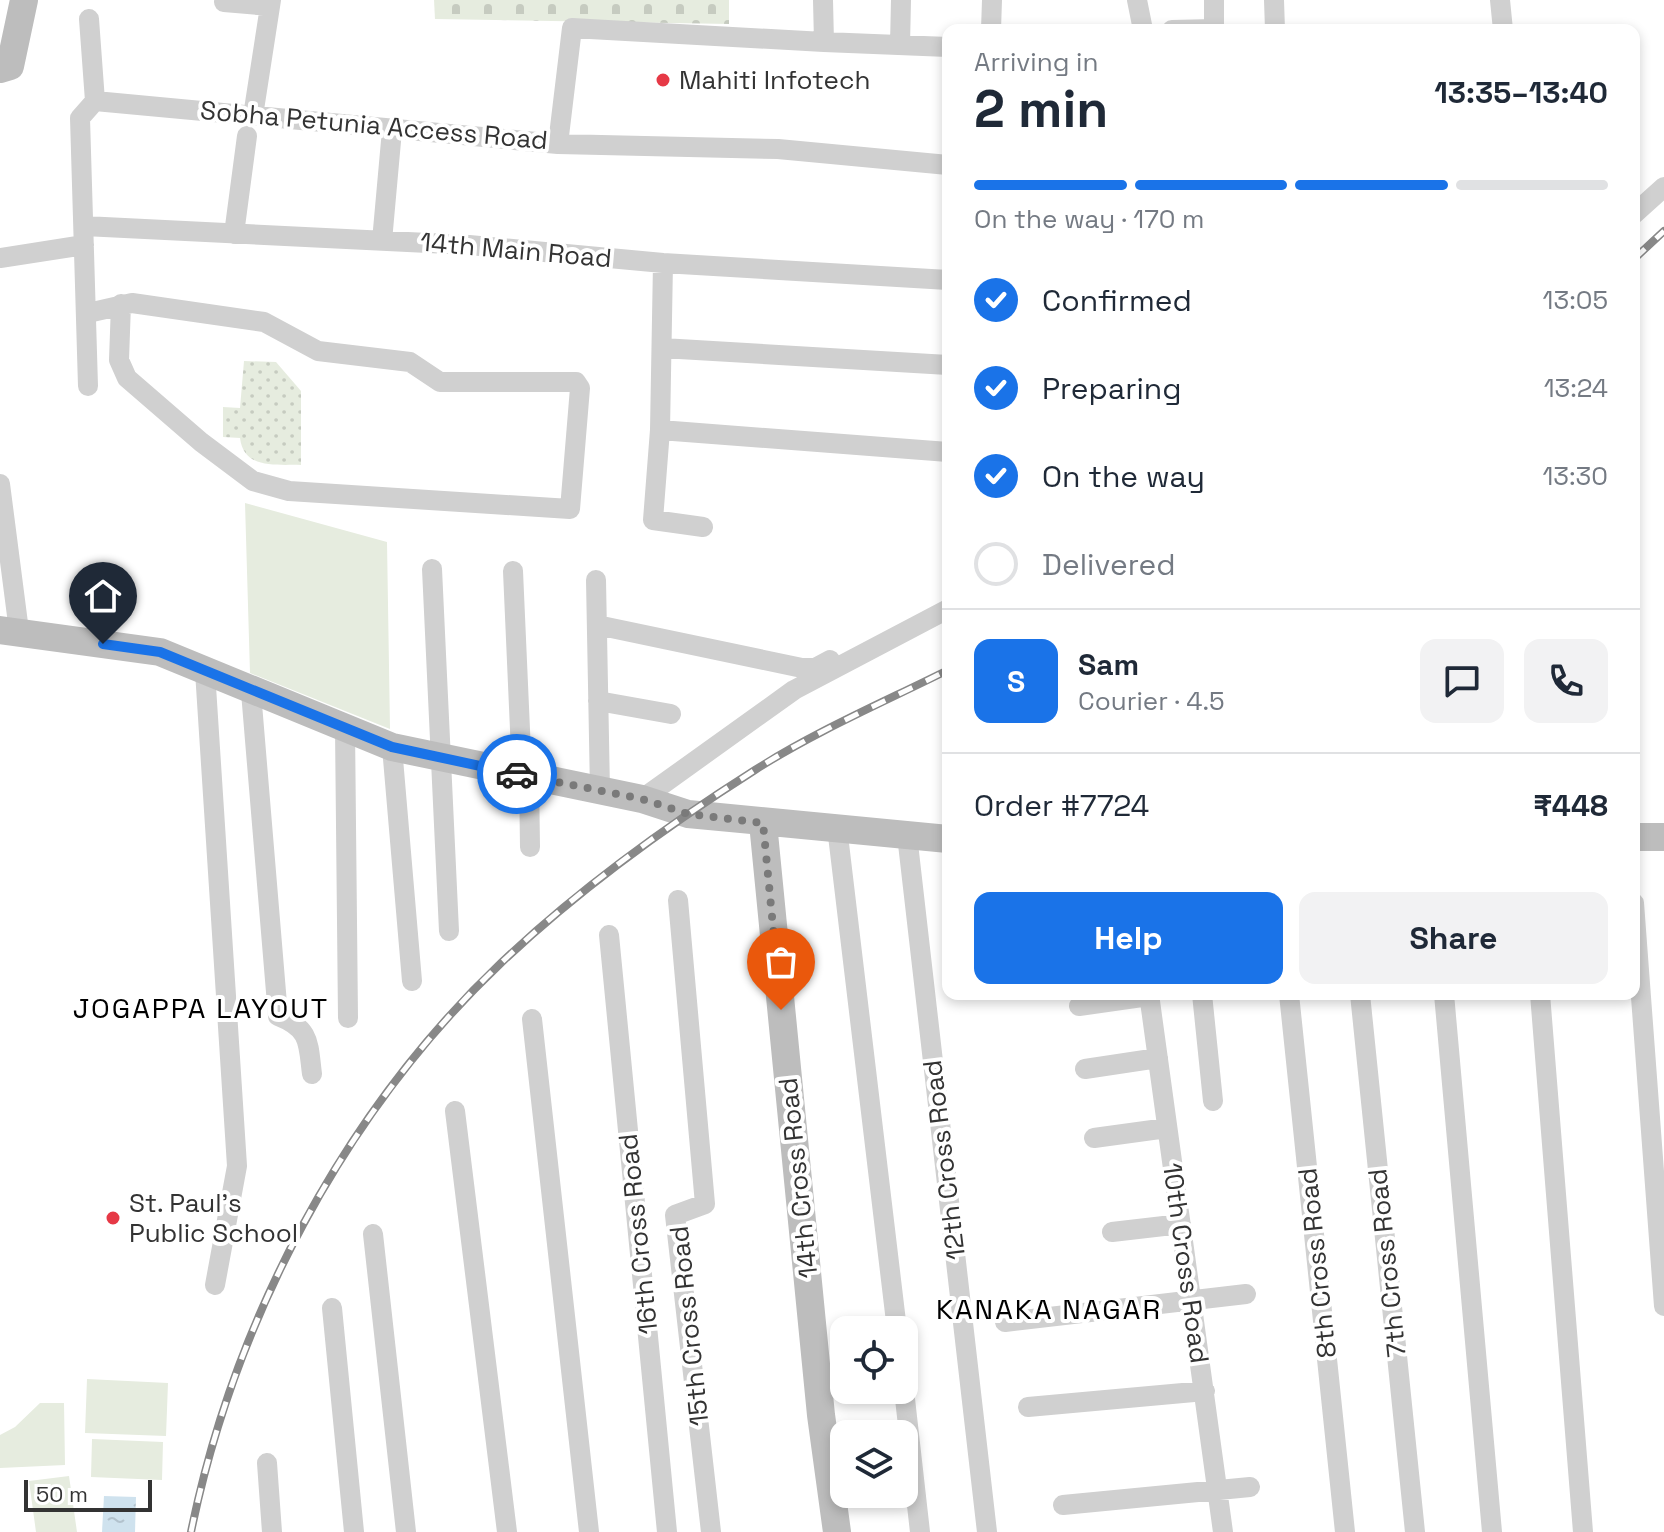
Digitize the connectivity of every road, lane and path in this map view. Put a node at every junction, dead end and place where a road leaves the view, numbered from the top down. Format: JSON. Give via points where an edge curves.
{"nodes":[{"id":1,"x":24,"y":0,"type":"edge"},
{"id":2,"x":823,"y":0,"type":"edge"},
{"id":3,"x":901,"y":0,"type":"edge"},
{"id":4,"x":992,"y":0,"type":"edge"},
{"id":5,"x":1137,"y":0,"type":"edge"},
{"id":6,"x":1214,"y":0,"type":"edge"},
{"id":7,"x":1274,"y":0,"type":"edge"},
{"id":8,"x":1500,"y":0,"type":"edge"},
{"id":9,"x":224,"y":2,"type":"dead end"},
{"id":10,"x":270,"y":3,"type":"edge"},
{"id":11,"x":89,"y":19,"type":"dead end"},
{"id":12,"x":991,"y":24,"type":"edge"},
{"id":13,"x":1142,"y":24,"type":"edge"},
{"id":14,"x":1214,"y":24,"type":"edge"},
{"id":15,"x":1275,"y":24,"type":"edge"},
{"id":16,"x":1502,"y":24,"type":"edge"},
{"id":17,"x":824,"y":42,"type":"junction"},
{"id":18,"x":900,"y":45,"type":"junction"},
{"id":19,"x":942,"y":47,"type":"edge"},
{"id":20,"x":0,"y":69,"type":"edge"},
{"id":21,"x":95,"y":101,"type":"junction"},
{"id":22,"x":253,"y":116,"type":"junction"},
{"id":23,"x":392,"y":130,"type":"junction"},
{"id":24,"x":247,"y":136,"type":"dead end"},
{"id":25,"x":558,"y":144,"type":"junction"},
{"id":26,"x":942,"y":164,"type":"edge"},
{"id":27,"x":1664,"y":187,"type":"edge"},
{"id":28,"x":1640,"y":209,"type":"edge"},
{"id":29,"x":234,"y":234,"type":"junction"},
{"id":30,"x":84,"y":236,"type":"junction"},
{"id":31,"x":382,"y":241,"type":"junction"},
{"id":32,"x":0,"y":258,"type":"edge"},
{"id":33,"x":663,"y":263,"type":"junction"},
{"id":34,"x":942,"y":280,"type":"edge"},
{"id":35,"x":121,"y":304,"type":"junction"},
{"id":36,"x":88,"y":313,"type":"junction"},
{"id":37,"x":120,"y":330,"type":"junction"},
{"id":38,"x":88,"y":337,"type":"junction"},
{"id":39,"x":662,"y":348,"type":"junction"},
{"id":40,"x":942,"y":365,"type":"edge"},
{"id":41,"x":88,"y":386,"type":"dead end"},
{"id":42,"x":660,"y":430,"type":"junction"},
{"id":43,"x":942,"y":452,"type":"edge"},
{"id":44,"x":1,"y":493,"type":"edge"},
{"id":45,"x":703,"y":527,"type":"dead end"},
{"id":46,"x":432,"y":569,"type":"dead end"},
{"id":47,"x":513,"y":571,"type":"dead end"},
{"id":48,"x":6,"y":574,"type":"edge"},
{"id":49,"x":596,"y":580,"type":"dead end"},
{"id":50,"x":942,"y":612,"type":"edge"},
{"id":51,"x":597,"y":625,"type":"junction"},
{"id":52,"x":9,"y":630,"type":"edge"},
{"id":53,"x":869,"y":651,"type":"junction"},
{"id":54,"x":205,"y":671,"type":"junction"},
{"id":55,"x":251,"y":692,"type":"junction"},
{"id":56,"x":598,"y":701,"type":"junction"},
{"id":57,"x":671,"y":714,"type":"dead end"},
{"id":58,"x":345,"y":728,"type":"junction"},
{"id":59,"x":392,"y":747,"type":"junction"},
{"id":60,"x":440,"y":759,"type":"junction"},
{"id":61,"x":526,"y":776,"type":"junction"},
{"id":62,"x":600,"y":791,"type":"junction"},
{"id":63,"x":642,"y":799,"type":"junction"},
{"id":64,"x":763,"y":823,"type":"junction"},
{"id":65,"x":837,"y":827,"type":"junction"},
{"id":66,"x":907,"y":835,"type":"junction"},
{"id":67,"x":1640,"y":837,"type":"edge"},
{"id":68,"x":1664,"y":837,"type":"edge"},
{"id":69,"x":942,"y":838,"type":"edge"},
{"id":70,"x":530,"y":847,"type":"dead end"},
{"id":71,"x":678,"y":900,"type":"dead end"},
{"id":72,"x":449,"y":931,"type":"dead end"},
{"id":73,"x":609,"y":935,"type":"dead end"},
{"id":74,"x":412,"y":981,"type":"dead end"},
{"id":75,"x":1640,"y":984,"type":"edge"},
{"id":76,"x":1117,"y":1000,"type":"edge"},
{"id":77,"x":1150,"y":1000,"type":"edge"},
{"id":78,"x":1203,"y":1000,"type":"edge"},
{"id":79,"x":1290,"y":1000,"type":"edge"},
{"id":80,"x":1361,"y":1000,"type":"edge"},
{"id":81,"x":1445,"y":1000,"type":"edge"},
{"id":82,"x":1540,"y":1000,"type":"edge"},
{"id":83,"x":1079,"y":1006,"type":"dead end"},
{"id":84,"x":348,"y":1018,"type":"dead end"},
{"id":85,"x":532,"y":1019,"type":"dead end"},
{"id":86,"x":1158,"y":1058,"type":"junction"},
{"id":87,"x":1085,"y":1069,"type":"dead end"},
{"id":88,"x":312,"y":1074,"type":"dead end"},
{"id":89,"x":1213,"y":1101,"type":"dead end"},
{"id":90,"x":455,"y":1111,"type":"dead end"},
{"id":91,"x":1167,"y":1128,"type":"junction"},
{"id":92,"x":1094,"y":1138,"type":"dead end"},
{"id":93,"x":1181,"y":1224,"type":"junction"},
{"id":94,"x":1112,"y":1232,"type":"dead end"},
{"id":95,"x":373,"y":1234,"type":"dead end"},
{"id":96,"x":215,"y":1285,"type":"dead end"},
{"id":97,"x":1246,"y":1294,"type":"dead end"},
{"id":98,"x":1191,"y":1300,"type":"junction"},
{"id":99,"x":1664,"y":1306,"type":"edge"},
{"id":100,"x":332,"y":1308,"type":"dead end"},
{"id":101,"x":895,"y":1316,"type":"edge"},
{"id":102,"x":1005,"y":1322,"type":"dead end"},
{"id":103,"x":1205,"y":1391,"type":"junction"},
{"id":104,"x":906,"y":1404,"type":"edge"},
{"id":105,"x":1028,"y":1407,"type":"dead end"},
{"id":106,"x":267,"y":1463,"type":"dead end"},
{"id":107,"x":1250,"y":1487,"type":"dead end"},
{"id":108,"x":1218,"y":1491,"type":"junction"},
{"id":109,"x":1063,"y":1505,"type":"dead end"},
{"id":110,"x":272,"y":1532,"type":"edge"},
{"id":111,"x":354,"y":1532,"type":"edge"},
{"id":112,"x":406,"y":1532,"type":"edge"},
{"id":113,"x":507,"y":1532,"type":"edge"},
{"id":114,"x":589,"y":1532,"type":"edge"},
{"id":115,"x":667,"y":1532,"type":"edge"},
{"id":116,"x":711,"y":1532,"type":"edge"},
{"id":117,"x":837,"y":1532,"type":"edge"},
{"id":118,"x":920,"y":1532,"type":"edge"},
{"id":119,"x":987,"y":1532,"type":"edge"},
{"id":120,"x":1223,"y":1532,"type":"edge"},
{"id":121,"x":1345,"y":1532,"type":"edge"},
{"id":122,"x":1415,"y":1532,"type":"edge"},
{"id":123,"x":1492,"y":1532,"type":"edge"},
{"id":124,"x":1583,"y":1532,"type":"edge"}],
"edges":[{"from":1,"to":20,"type":"main road","via":[[10,66]]},
{"from":2,"to":17,"type":"street"},
{"from":3,"to":18,"type":"street"},
{"from":4,"to":12,"type":"street"},
{"from":5,"to":13,"type":"street"},
{"from":6,"to":14,"type":"street"},
{"from":7,"to":15,"type":"street"},
{"from":8,"to":16,"type":"street"},
{"from":9,"to":10,"type":"street"},
{"from":10,"to":22,"type":"street"},
{"from":11,"to":21,"type":"street"},
{"from":17,"to":18,"type":"street"},
{"from":17,"to":25,"type":"street","name":"Sobha Petunia Access Road","via":[[572,28]]},
{"from":18,"to":19,"type":"street"},
{"from":21,"to":22,"type":"street","name":"Sobha Petunia Access Road"},
{"from":21,"to":30,"type":"street","via":[[80,118]]},
{"from":22,"to":23,"type":"street","name":"Sobha Petunia Access Road"},
{"from":23,"to":25,"type":"street","name":"Sobha Petunia Access Road"},
{"from":23,"to":31,"type":"street"},
{"from":24,"to":29,"type":"street"},
{"from":25,"to":26,"type":"street","via":[[778,149]]},
{"from":27,"to":28,"type":"street"},
{"from":29,"to":30,"type":"street","name":"14th Main Road"},
{"from":29,"to":31,"type":"street","name":"14th Main Road"},
{"from":30,"to":32,"type":"street","name":"14th Main Road"},
{"from":30,"to":36,"type":"street"},
{"from":31,"to":33,"type":"street","name":"14th Main Road"},
{"from":33,"to":34,"type":"street","name":"14th Main Road"},
{"from":33,"to":39,"type":"street"},
{"from":35,"to":36,"type":"street"},
{"from":35,"to":37,"type":"street"},
{"from":35,"to":37,"type":"street","via":[[264,322],[318,351],[410,362],[440,382],[576,382],[580,388],[570,509],[304,492],[253,481],[127,378],[119,360]]},
{"from":36,"to":38,"type":"street"},
{"from":37,"to":38,"type":"street"},
{"from":38,"to":41,"type":"street"},
{"from":39,"to":40,"type":"street"},
{"from":39,"to":42,"type":"street"},
{"from":42,"to":43,"type":"street"},
{"from":42,"to":45,"type":"street","via":[[653,520]]},
{"from":44,"to":48,"type":"street"},
{"from":46,"to":60,"type":"street"},
{"from":47,"to":61,"type":"street"},
{"from":48,"to":52,"type":"street"},
{"from":49,"to":51,"type":"street"},
{"from":50,"to":53,"type":"street"},
{"from":51,"to":53,"type":"street","via":[[808,668],[850,650]]},
{"from":51,"to":56,"type":"street"},
{"from":52,"to":54,"type":"main road","via":[[160,652]]},
{"from":53,"to":63,"type":"street","via":[[794,690]]},
{"from":54,"to":55,"type":"main road"},
{"from":54,"to":96,"type":"street","via":[[237,1166]]},
{"from":55,"to":58,"type":"main road"},
{"from":55,"to":88,"type":"street","via":[[278,1016],[296,1023],[307,1037]]},
{"from":56,"to":57,"type":"street"},
{"from":56,"to":62,"type":"street"},
{"from":58,"to":59,"type":"main road"},
{"from":58,"to":84,"type":"street"},
{"from":59,"to":60,"type":"main road"},
{"from":59,"to":74,"type":"street"},
{"from":60,"to":61,"type":"main road"},
{"from":60,"to":72,"type":"street"},
{"from":61,"to":62,"type":"main road"},
{"from":61,"to":70,"type":"street"},
{"from":62,"to":63,"type":"main road"},
{"from":63,"to":64,"type":"main road","via":[[688,814]]},
{"from":64,"to":65,"type":"main road"},
{"from":64,"to":117,"type":"main road","name":"14th Cross Road"},
{"from":65,"to":66,"type":"main road"},
{"from":65,"to":101,"type":"street"},
{"from":66,"to":69,"type":"main road"},
{"from":66,"to":119,"type":"street","name":"12th Cross Road"},
{"from":67,"to":68,"type":"main road"},
{"from":71,"to":116,"type":"street","name":"15th Cross Road","via":[[705,1204],[675,1215]]},
{"from":73,"to":115,"type":"street","name":"16th Cross Road"},
{"from":75,"to":99,"type":"street"},
{"from":76,"to":83,"type":"street"},
{"from":77,"to":86,"type":"street","name":"10th Cross Road"},
{"from":78,"to":89,"type":"street"},
{"from":79,"to":121,"type":"street","name":"8th Cross Road"},
{"from":80,"to":122,"type":"street","name":"7th Cross Road"},
{"from":81,"to":123,"type":"street"},
{"from":82,"to":124,"type":"street"},
{"from":85,"to":114,"type":"street"},
{"from":86,"to":87,"type":"street"},
{"from":86,"to":91,"type":"street","name":"10th Cross Road"},
{"from":90,"to":113,"type":"street"},
{"from":91,"to":92,"type":"street"},
{"from":91,"to":93,"type":"street","name":"10th Cross Road"},
{"from":93,"to":94,"type":"street"},
{"from":93,"to":98,"type":"street","name":"10th Cross Road"},
{"from":95,"to":112,"type":"street"},
{"from":97,"to":98,"type":"street"},
{"from":98,"to":102,"type":"street"},
{"from":98,"to":103,"type":"street","name":"10th Cross Road"},
{"from":100,"to":111,"type":"street"},
{"from":103,"to":105,"type":"street"},
{"from":103,"to":108,"type":"street","name":"10th Cross Road"},
{"from":104,"to":118,"type":"street"},
{"from":106,"to":110,"type":"street"},
{"from":107,"to":108,"type":"street"},
{"from":108,"to":109,"type":"street"},
{"from":108,"to":120,"type":"street","name":"10th Cross Road"}]}
